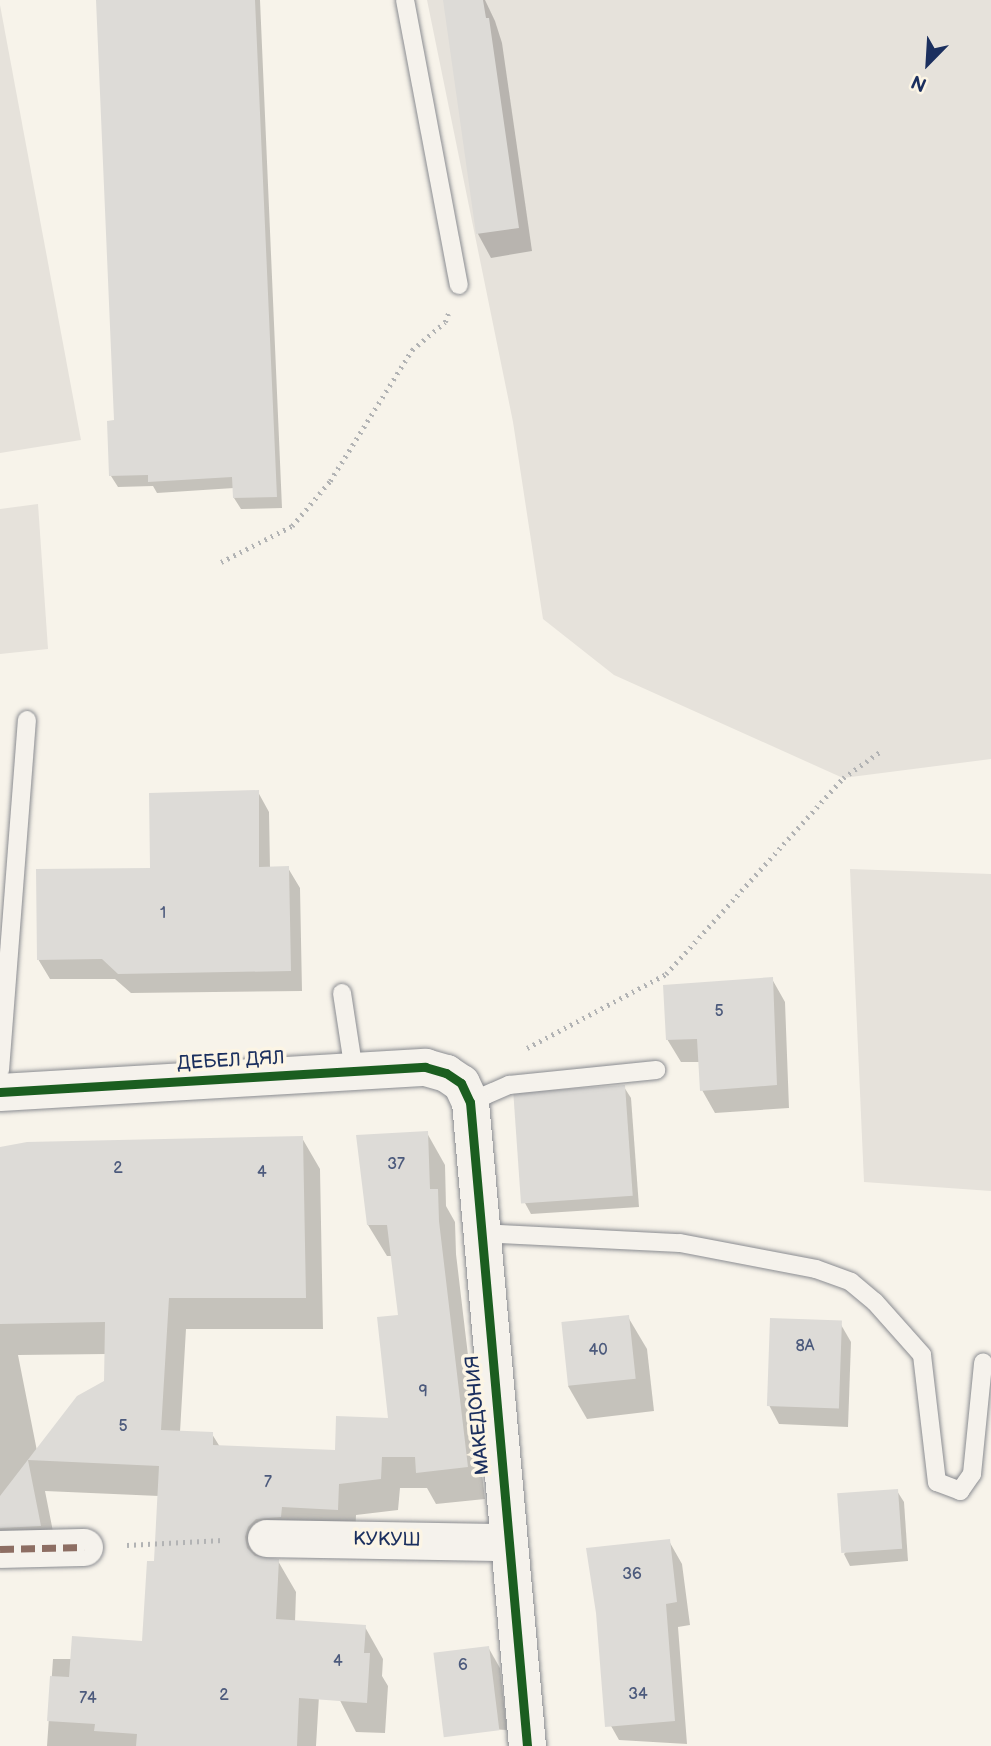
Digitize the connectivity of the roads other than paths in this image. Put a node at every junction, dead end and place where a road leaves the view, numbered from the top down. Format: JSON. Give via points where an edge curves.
{"nodes":[{"id":1,"x":405,"y":0,"type":"edge"},
{"id":2,"x":459,"y":285,"type":"road end"},
{"id":3,"x":27,"y":720,"type":"dead end"},
{"id":4,"x":342,"y":993,"type":"dead end"},
{"id":5,"x":0,"y":1070,"type":"edge"},
{"id":6,"x":656,"y":1070,"type":"dead end"},
{"id":7,"x":354,"y":1071,"type":"junction"},
{"id":8,"x":0,"y":1092,"type":"edge"},
{"id":9,"x":466,"y":1093,"type":"junction"},
{"id":10,"x":480,"y":1233,"type":"junction"},
{"id":11,"x":983,"y":1363,"type":"dead end"},
{"id":12,"x":266,"y":1538,"type":"road end"},
{"id":13,"x":507,"y":1542,"type":"junction"},
{"id":14,"x":84,"y":1547,"type":"road end"},
{"id":15,"x":0,"y":1549,"type":"edge"},
{"id":16,"x":527,"y":1746,"type":"edge"}],
"edges":[{"from":1,"to":2,"type":"lane"},
{"from":3,"to":5,"type":"lane"},
{"from":4,"to":7,"type":"lane"},
{"from":6,"to":9,"type":"lane"},
{"from":7,"to":8,"type":"street","name":"ДЕБЕЛ ДЯЛ"},
{"from":7,"to":9,"type":"street","name":"ДЕБЕЛ ДЯЛ","via":[[425,1067],[446,1073]]},
{"from":9,"to":10,"type":"street","name":"МАКЕДОНИЯ"},
{"from":10,"to":11,"type":"lane","via":[[680,1243],[816,1269],[851,1282],[922,1355],[937,1482],[960,1491],[972,1474]]},
{"from":10,"to":13,"type":"street","name":"МАКЕДОНИЯ"},
{"from":12,"to":13,"type":"street","name":"КУКУШ"},
{"from":13,"to":16,"type":"street","name":"МАКЕДОНИЯ"},
{"from":14,"to":15,"type":"street"}]}
